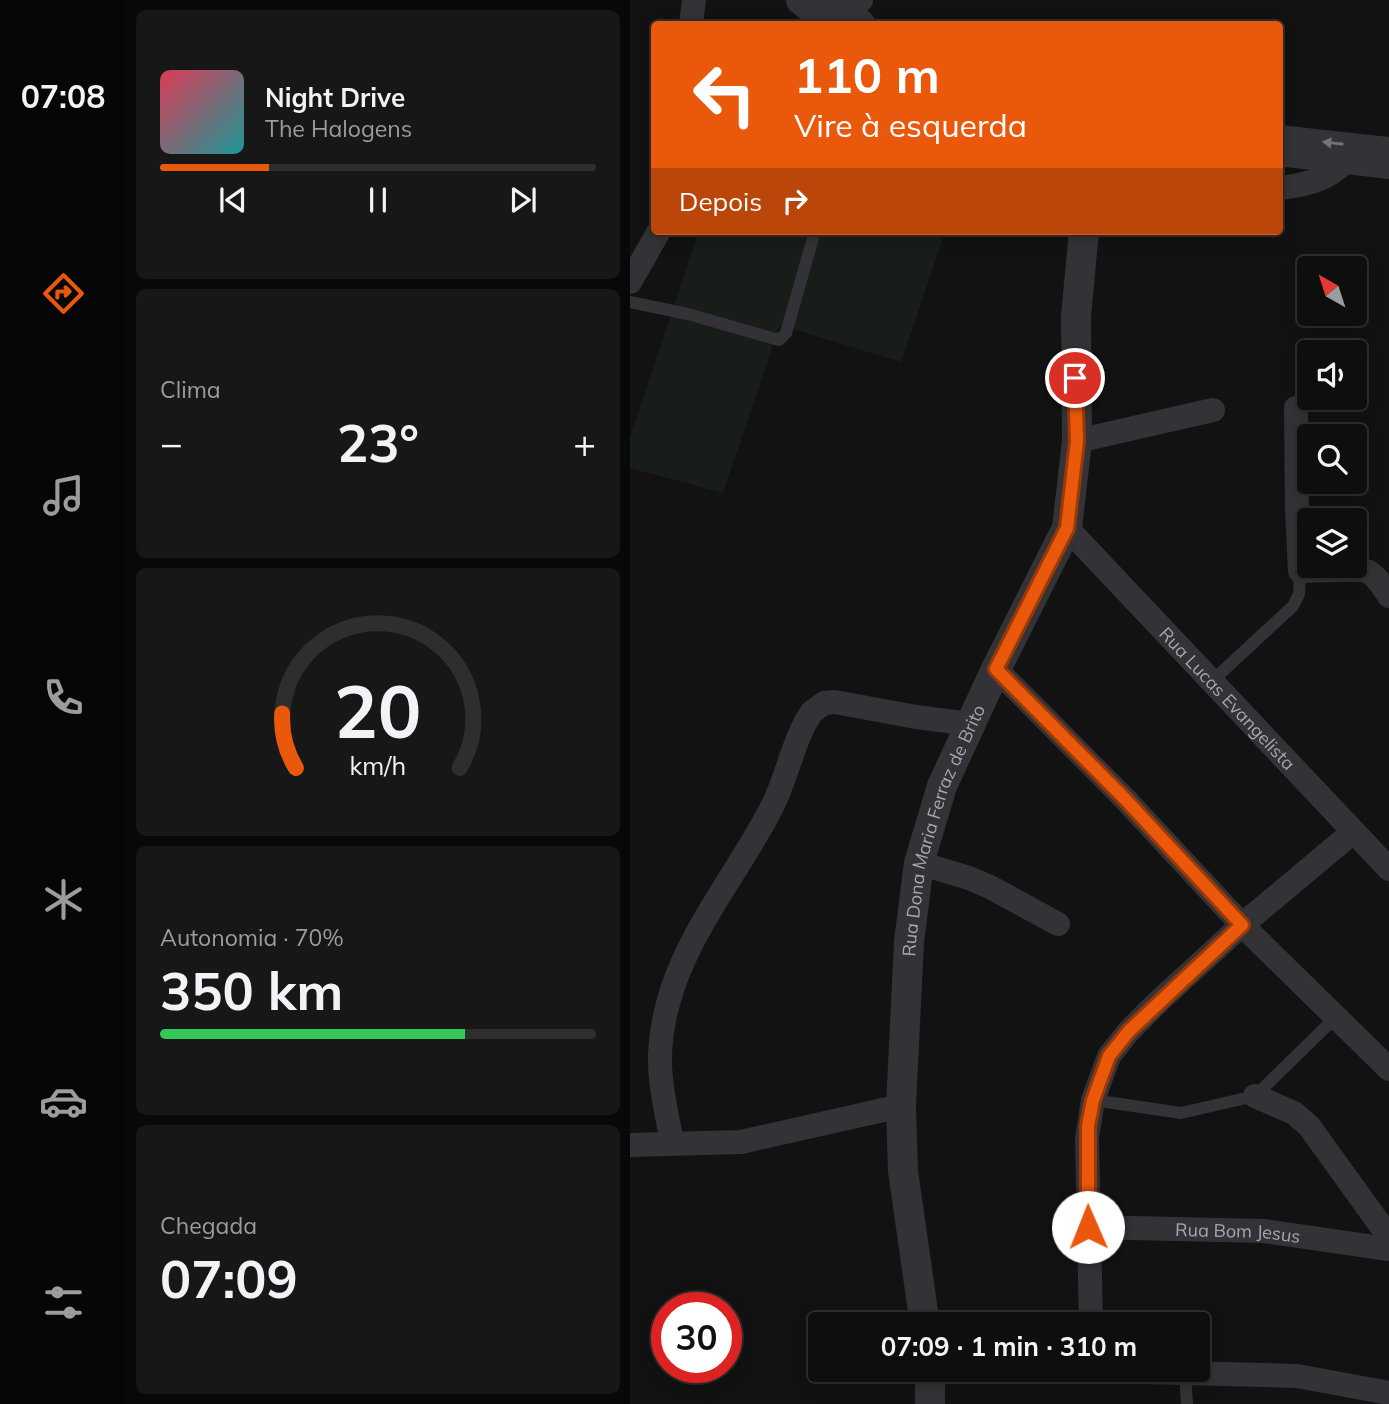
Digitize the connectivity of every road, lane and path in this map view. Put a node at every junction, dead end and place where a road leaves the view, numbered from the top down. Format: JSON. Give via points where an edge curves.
{"nodes":[{"id":1,"x":694,"y":0,"type":"edge"},
{"id":2,"x":801,"y":0,"type":"edge"},
{"id":3,"x":844,"y":12,"type":"edge"},
{"id":4,"x":691,"y":21,"type":"edge"},
{"id":5,"x":1283,"y":138,"type":"edge"},
{"id":6,"x":1389,"y":153,"type":"edge"},
{"id":7,"x":1283,"y":155,"type":"edge"},
{"id":8,"x":1344,"y":163,"type":"junction"},
{"id":9,"x":1283,"y":187,"type":"edge"},
{"id":10,"x":657,"y":235,"type":"edge"},
{"id":11,"x":814,"y":235,"type":"edge"},
{"id":12,"x":1084,"y":235,"type":"edge"},
{"id":13,"x":630,"y":282,"type":"edge"},
{"id":14,"x":630,"y":302,"type":"edge"},
{"id":15,"x":1296,"y":408,"type":"dead end"},
{"id":16,"x":1213,"y":410,"type":"dead end"},
{"id":17,"x":1077,"y":441,"type":"junction"},
{"id":18,"x":1297,"y":510,"type":"edge"},
{"id":19,"x":1067,"y":528,"type":"junction"},
{"id":20,"x":1367,"y":571,"type":"edge"},
{"id":21,"x":1300,"y":578,"type":"edge"},
{"id":22,"x":1389,"y":596,"type":"edge"},
{"id":23,"x":996,"y":669,"type":"junction"},
{"id":24,"x":1211,"y":682,"type":"junction"},
{"id":25,"x":971,"y":724,"type":"junction"},
{"id":26,"x":1353,"y":832,"type":"junction"},
{"id":27,"x":919,"y":863,"type":"junction"},
{"id":28,"x":1389,"y":869,"type":"edge"},
{"id":29,"x":1058,"y":924,"type":"dead end"},
{"id":30,"x":1242,"y":925,"type":"junction"},
{"id":31,"x":1336,"y":1017,"type":"junction"},
{"id":32,"x":1389,"y":1069,"type":"edge"},
{"id":33,"x":1255,"y":1096,"type":"junction"},
{"id":34,"x":1093,"y":1100,"type":"junction"},
{"id":35,"x":901,"y":1106,"type":"junction"},
{"id":36,"x":672,"y":1143,"type":"junction"},
{"id":37,"x":630,"y":1145,"type":"edge"},
{"id":38,"x":1088,"y":1227,"type":"junction"},
{"id":39,"x":1389,"y":1237,"type":"edge"},
{"id":40,"x":1389,"y":1249,"type":"edge"},
{"id":41,"x":923,"y":1312,"type":"edge"},
{"id":42,"x":1091,"y":1312,"type":"edge"},
{"id":43,"x":1210,"y":1374,"type":"edge"},
{"id":44,"x":930,"y":1382,"type":"edge"},
{"id":45,"x":1185,"y":1382,"type":"edge"},
{"id":46,"x":1389,"y":1393,"type":"edge"},
{"id":47,"x":929,"y":1404,"type":"edge"},
{"id":48,"x":1186,"y":1404,"type":"edge"}],
"edges":[{"from":1,"to":4,"type":"street"},
{"from":2,"to":3,"type":"street"},
{"from":6,"to":5,"type":"street","one_way":true},
{"from":6,"to":8,"type":"street"},
{"from":7,"to":8,"type":"street"},
{"from":8,"to":9,"type":"street","via":[[1318,181]]},
{"from":10,"to":13,"type":"street"},
{"from":11,"to":14,"type":"lane","via":[[786,333],[778,340]]},
{"from":12,"to":17,"type":"street","name":"Rua Dona Maria Ferraz de Brito","via":[[1076,316]]},
{"from":15,"to":18,"type":"street"},
{"from":16,"to":17,"type":"street"},
{"from":17,"to":19,"type":"street","name":"Rua Dona Maria Ferraz de Brito"},
{"from":19,"to":23,"type":"street","name":"Rua Dona Maria Ferraz de Brito"},
{"from":19,"to":24,"type":"street","name":"Rua Lucas Evangelista"},
{"from":20,"to":22,"type":"street"},
{"from":21,"to":24,"type":"lane","via":[[1293,606]]},
{"from":23,"to":25,"type":"street","name":"Rua Dona Maria Ferraz de Brito"},
{"from":23,"to":30,"type":"street"},
{"from":24,"to":26,"type":"street","name":"Rua Lucas Evangelista"},
{"from":25,"to":27,"type":"street","name":"Rua Dona Maria Ferraz de Brito","via":[[942,786]]},
{"from":25,"to":36,"type":"street","via":[[835,702],[812,712],[773,806],[700,928],[669,993],[660,1057]]},
{"from":26,"to":28,"type":"street","name":"Rua Lucas Evangelista"},
{"from":26,"to":30,"type":"street"},
{"from":27,"to":29,"type":"street","via":[[990,887]]},
{"from":27,"to":35,"type":"street","name":"Rua Dona Maria Ferraz de Brito","via":[[909,942]]},
{"from":30,"to":31,"type":"street"},
{"from":30,"to":34,"type":"street","via":[[1129,1031],[1109,1056]]},
{"from":31,"to":32,"type":"street"},
{"from":31,"to":33,"type":"lane"},
{"from":33,"to":34,"type":"lane","via":[[1181,1113]]},
{"from":33,"to":39,"type":"street","via":[[1294,1113],[1309,1126]]},
{"from":34,"to":38,"type":"street","via":[[1087,1138]]},
{"from":35,"to":36,"type":"street","via":[[741,1142]]},
{"from":35,"to":41,"type":"street","name":"Rua Dona Maria Ferraz de Brito","via":[[903,1171]]},
{"from":36,"to":37,"type":"street"},
{"from":38,"to":40,"type":"street","name":"Rua Bom Jesus","via":[[1264,1231]]},
{"from":38,"to":42,"type":"street"},
{"from":43,"to":46,"type":"street","via":[[1297,1376]]},
{"from":44,"to":47,"type":"street"},
{"from":45,"to":48,"type":"lane"}]}
